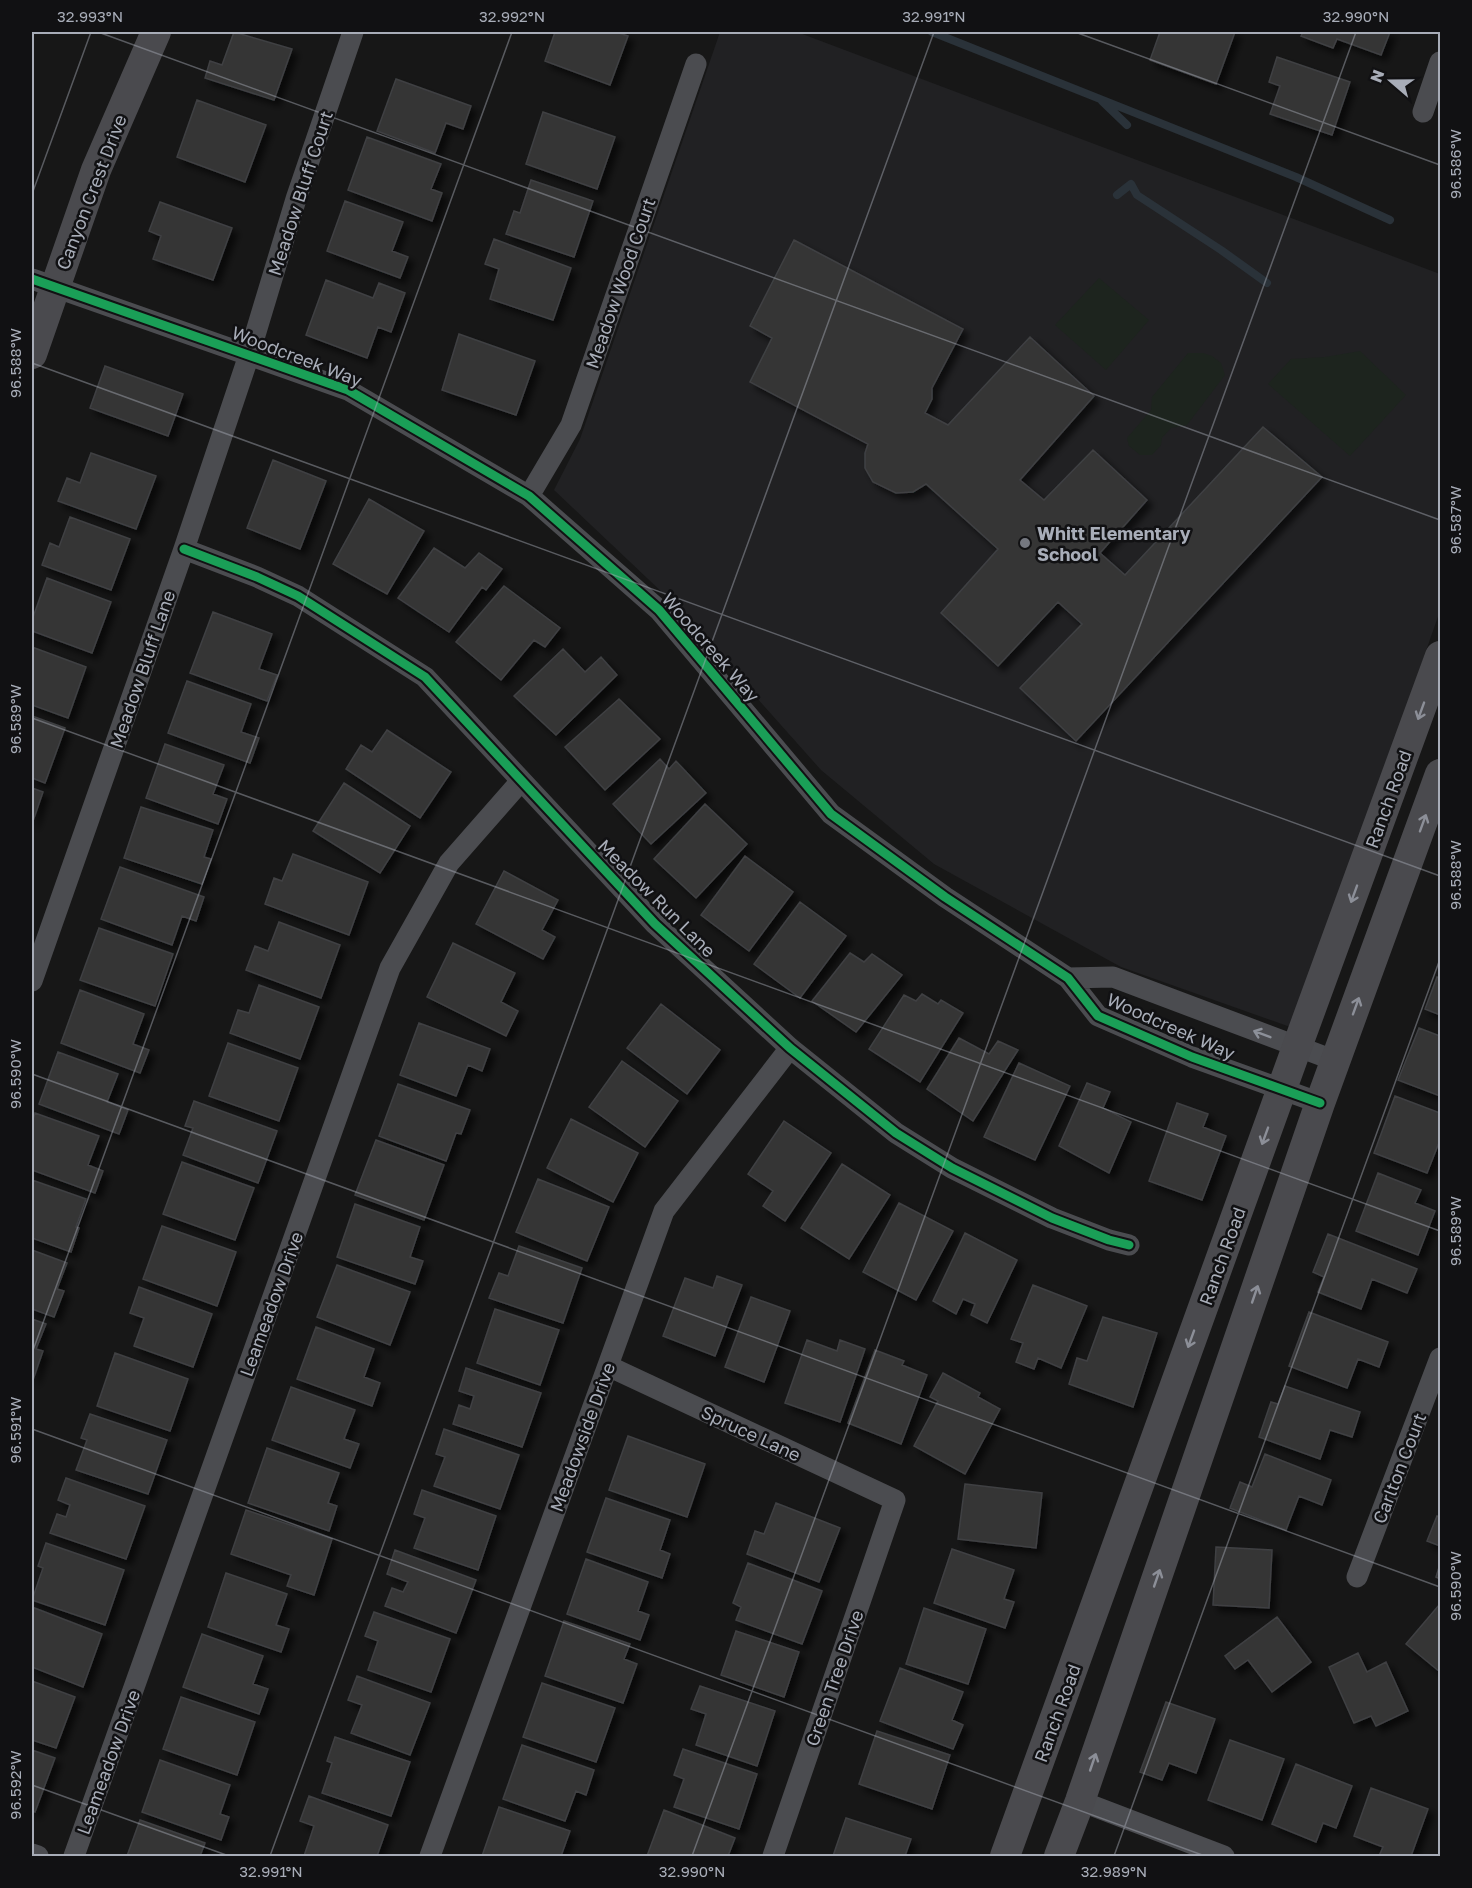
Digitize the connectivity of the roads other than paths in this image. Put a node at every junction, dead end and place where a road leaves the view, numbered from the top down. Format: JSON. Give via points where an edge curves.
{"nodes":[{"id":1,"x":156,"y":32,"type":"edge"},
{"id":2,"x":353,"y":32,"type":"edge"},
{"id":3,"x":1440,"y":62,"type":"edge"},
{"id":4,"x":696,"y":64,"type":"dead end"},
{"id":5,"x":1423,"y":112,"type":"dead end"},
{"id":6,"x":43,"y":283,"type":"edge"},
{"id":7,"x":32,"y":354,"type":"edge"},
{"id":8,"x":249,"y":355,"type":"junction"},
{"id":9,"x":529,"y":496,"type":"junction"},
{"id":10,"x":184,"y":549,"type":"junction"},
{"id":11,"x":1440,"y":661,"type":"edge"},
{"id":12,"x":1440,"y":774,"type":"edge"},
{"id":13,"x":521,"y":781,"type":"junction"},
{"id":14,"x":1068,"y":978,"type":"junction"},
{"id":15,"x":32,"y":981,"type":"edge"},
{"id":16,"x":1296,"y":1047,"type":"junction"},
{"id":17,"x":790,"y":1048,"type":"junction"},
{"id":18,"x":1336,"y":1061,"type":"junction"},
{"id":19,"x":1282,"y":1089,"type":"junction"},
{"id":20,"x":1320,"y":1103,"type":"junction"},
{"id":21,"x":1129,"y":1245,"type":"dead end"},
{"id":22,"x":1440,"y":1359,"type":"edge"},
{"id":23,"x":608,"y":1366,"type":"junction"},
{"id":24,"x":895,"y":1500,"type":"joint"},
{"id":25,"x":1357,"y":1577,"type":"dead end"},
{"id":26,"x":1080,"y":1801,"type":"junction"},
{"id":27,"x":32,"y":1854,"type":"edge"},
{"id":28,"x":38,"y":1857,"type":"edge"},
{"id":29,"x":74,"y":1857,"type":"edge"},
{"id":30,"x":430,"y":1857,"type":"edge"},
{"id":31,"x":773,"y":1857,"type":"edge"},
{"id":32,"x":1005,"y":1857,"type":"edge"},
{"id":33,"x":1059,"y":1857,"type":"edge"},
{"id":34,"x":1224,"y":1857,"type":"edge"}],
"edges":[{"from":1,"to":6,"type":"main road","name":"Canyon Crest Drive"},
{"from":2,"to":8,"type":"street","name":"Meadow Bluff Court","via":[[296,199]]},
{"from":3,"to":5,"type":"street"},
{"from":4,"to":9,"type":"street","name":"Meadow Wood Court","via":[[571,425]]},
{"from":6,"to":7,"type":"main road","name":"Canyon Crest Drive"},
{"from":6,"to":8,"type":"street","name":"Woodcreek Way"},
{"from":8,"to":9,"type":"street","name":"Woodcreek Way","via":[[348,390]]},
{"from":8,"to":10,"type":"street","name":"Meadow Bluff Lane"},
{"from":9,"to":14,"type":"street","name":"Woodcreek Way","via":[[659,610],[831,814],[945,897]]},
{"from":10,"to":13,"type":"street","name":"Meadow Run Lane","via":[[298,596],[425,677]]},
{"from":10,"to":15,"type":"street","name":"Meadow Bluff Lane"},
{"from":11,"to":16,"type":"main road","name":"Ranch Road","one_way":true},
{"from":18,"to":12,"type":"main road","one_way":true},
{"from":13,"to":17,"type":"street","name":"Meadow Run Lane","via":[[655,924]]},
{"from":13,"to":29,"type":"street","name":"Leameadow Drive","via":[[449,863],[390,968]]},
{"from":16,"to":14,"type":"street","name":"Woodcreek Way","one_way":true,"via":[[1113,977]]},
{"from":14,"to":19,"type":"street","name":"Woodcreek Way","via":[[1098,1016],[1192,1057]]},
{"from":16,"to":18,"type":"street","name":"Woodcreek Way"},
{"from":16,"to":19,"type":"main road","name":"Ranch Road"},
{"from":17,"to":21,"type":"street","name":"Meadow Run Lane","via":[[896,1134],[952,1168],[1052,1218]]},
{"from":17,"to":23,"type":"street","name":"Meadowside Drive","via":[[664,1210]]},
{"from":18,"to":20,"type":"main road"},
{"from":19,"to":20,"type":"street","name":"Woodcreek Way"},
{"from":19,"to":32,"type":"main road","name":"Ranch Road","one_way":true},
{"from":26,"to":20,"type":"main road","one_way":true},
{"from":22,"to":25,"type":"street","name":"Carlton Court"},
{"from":23,"to":24,"type":"street","name":"Spruce Lane"},
{"from":23,"to":30,"type":"street","name":"Meadowside Drive"},
{"from":24,"to":31,"type":"street","name":"Green Tree Drive"},
{"from":26,"to":33,"type":"main road"},
{"from":26,"to":34,"type":"street"},
{"from":27,"to":28,"type":"street"}]}
